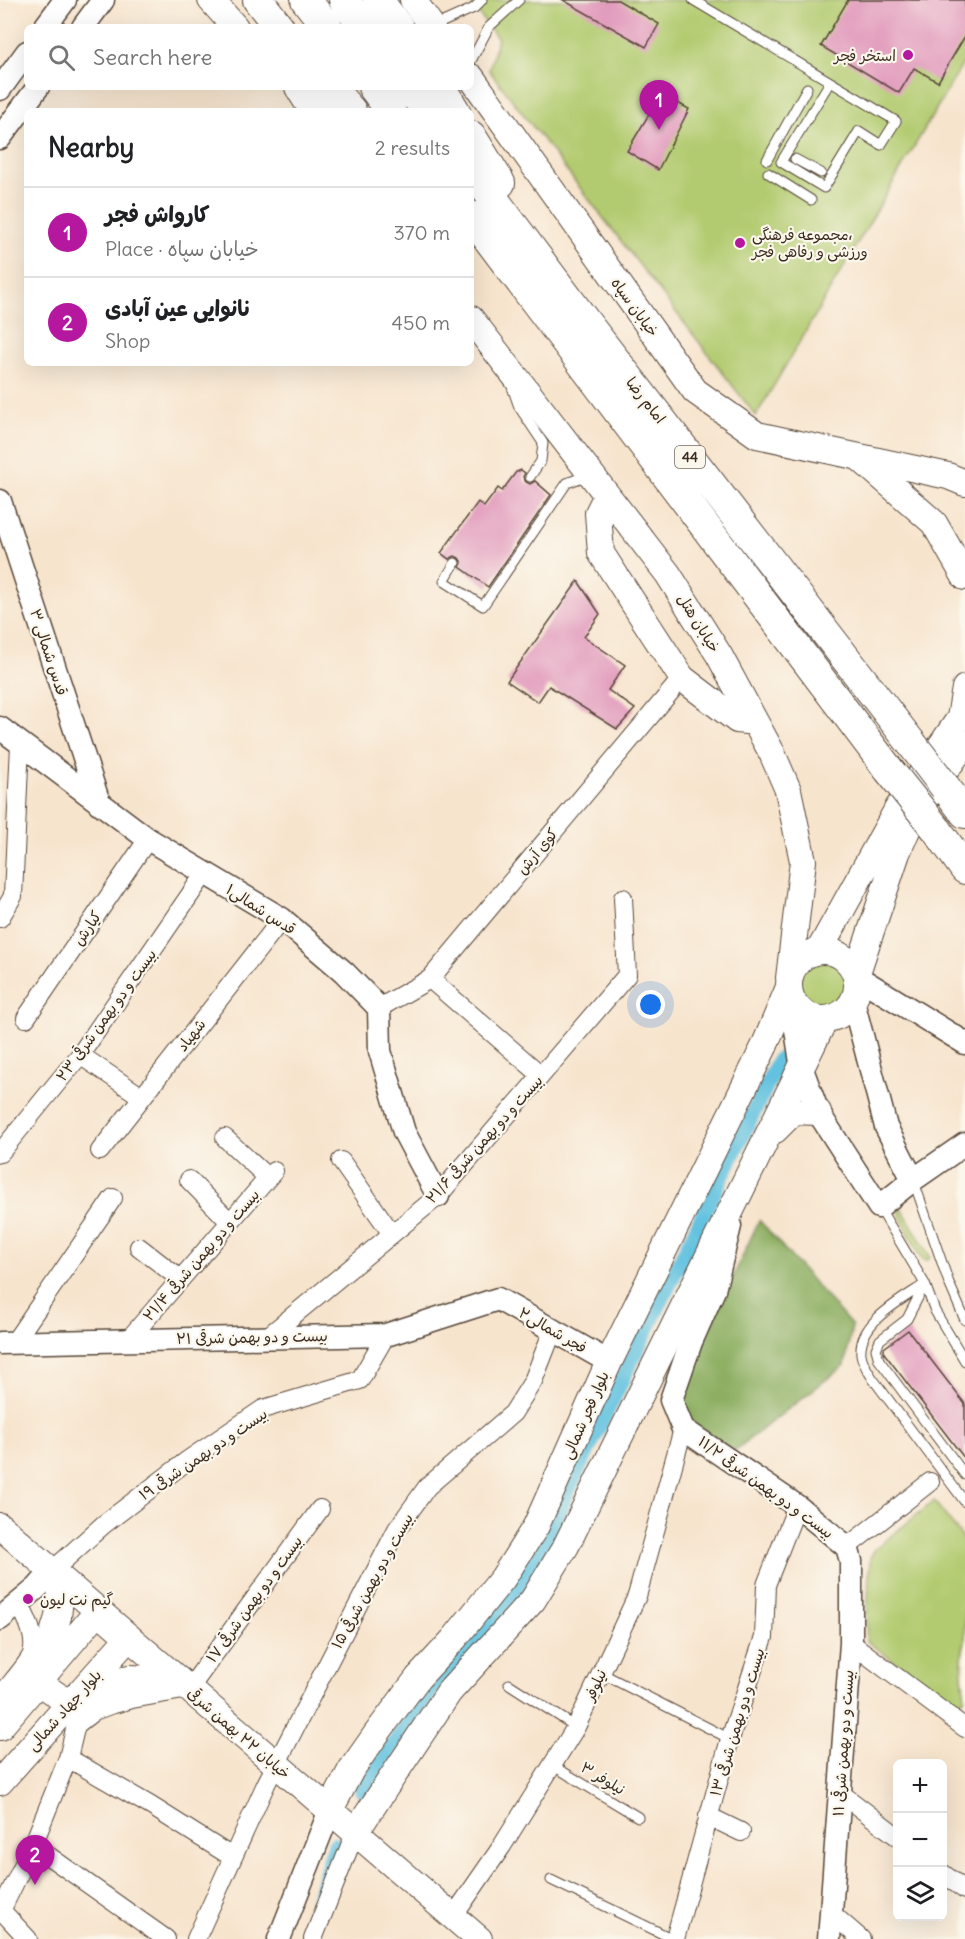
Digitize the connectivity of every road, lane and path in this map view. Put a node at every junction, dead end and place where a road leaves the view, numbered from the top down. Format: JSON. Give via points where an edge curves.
{"nodes":[{"id":1,"x":65,"y":0,"type":"edge"},
{"id":2,"x":103,"y":0,"type":"edge"},
{"id":3,"x":211,"y":0,"type":"edge"},
{"id":4,"x":247,"y":0,"type":"edge"},
{"id":5,"x":258,"y":0,"type":"edge"},
{"id":6,"x":306,"y":0,"type":"edge"},
{"id":7,"x":344,"y":0,"type":"edge"},
{"id":8,"x":378,"y":0,"type":"edge"},
{"id":9,"x":413,"y":0,"type":"edge"},
{"id":10,"x":482,"y":0,"type":"edge"},
{"id":11,"x":519,"y":0,"type":"edge"},
{"id":12,"x":693,"y":0,"type":"edge"},
{"id":13,"x":47,"y":24,"type":"edge"},
{"id":14,"x":85,"y":24,"type":"edge"},
{"id":15,"x":232,"y":24,"type":"edge"},
{"id":16,"x":262,"y":24,"type":"edge"},
{"id":17,"x":277,"y":24,"type":"edge"},
{"id":18,"x":325,"y":24,"type":"edge"},
{"id":19,"x":362,"y":24,"type":"edge"},
{"id":20,"x":396,"y":24,"type":"edge"},
{"id":21,"x":430,"y":24,"type":"edge"},
{"id":22,"x":439,"y":24,"type":"edge"},
{"id":23,"x":474,"y":55,"type":"edge"},
{"id":24,"x":24,"y":56,"type":"edge"},
{"id":25,"x":474,"y":81,"type":"edge"},
{"id":26,"x":830,"y":82,"type":"junction"},
{"id":27,"x":807,"y":88,"type":"dead end"},
{"id":28,"x":0,"y":89,"type":"edge"},
{"id":29,"x":36,"y":90,"type":"edge"},
{"id":30,"x":292,"y":90,"type":"edge"},
{"id":31,"x":302,"y":90,"type":"edge"},
{"id":32,"x":333,"y":90,"type":"edge"},
{"id":33,"x":375,"y":90,"type":"edge"},
{"id":34,"x":412,"y":90,"type":"edge"},
{"id":35,"x":442,"y":90,"type":"edge"},
{"id":36,"x":311,"y":108,"type":"edge"},
{"id":37,"x":312,"y":108,"type":"edge"},
{"id":38,"x":348,"y":108,"type":"edge"},
{"id":39,"x":389,"y":108,"type":"edge"},
{"id":40,"x":426,"y":108,"type":"edge"},
{"id":41,"x":453,"y":108,"type":"edge"},
{"id":42,"x":0,"y":138,"type":"edge"},
{"id":43,"x":474,"y":142,"type":"edge"},
{"id":44,"x":767,"y":159,"type":"dead end"},
{"id":45,"x":795,"y":159,"type":"dead end"},
{"id":46,"x":768,"y":172,"type":"dead end"},
{"id":47,"x":821,"y":173,"type":"dead end"},
{"id":48,"x":474,"y":174,"type":"edge"},
{"id":49,"x":811,"y":200,"type":"dead end"},
{"id":50,"x":474,"y":219,"type":"edge"},
{"id":51,"x":474,"y":243,"type":"edge"},
{"id":52,"x":474,"y":323,"type":"edge"},
{"id":53,"x":576,"y":331,"type":"junction"},
{"id":54,"x":510,"y":370,"type":"junction"},
{"id":55,"x":859,"y":457,"type":"junction"},
{"id":56,"x":530,"y":477,"type":"dead end"},
{"id":57,"x":965,"y":483,"type":"edge"},
{"id":58,"x":601,"y":488,"type":"junction"},
{"id":59,"x":2,"y":511,"type":"edge"},
{"id":60,"x":454,"y":563,"type":"dead end"},
{"id":61,"x":965,"y":577,"type":"edge"},
{"id":62,"x":682,"y":678,"type":"junction"},
{"id":63,"x":965,"y":688,"type":"edge"},
{"id":64,"x":755,"y":722,"type":"junction"},
{"id":65,"x":0,"y":728,"type":"edge"},
{"id":66,"x":965,"y":743,"type":"edge"},
{"id":67,"x":20,"y":744,"type":"junction"},
{"id":68,"x":99,"y":802,"type":"junction"},
{"id":69,"x":965,"y":813,"type":"edge"},
{"id":70,"x":148,"y":839,"type":"junction"},
{"id":71,"x":965,"y":869,"type":"edge"},
{"id":72,"x":205,"y":873,"type":"junction"},
{"id":73,"x":623,"y":897,"type":"dead end"},
{"id":74,"x":0,"y":918,"type":"edge"},
{"id":75,"x":282,"y":919,"type":"junction"},
{"id":76,"x":819,"y":951,"type":"junction"},
{"id":77,"x":430,"y":979,"type":"junction"},
{"id":78,"x":790,"y":987,"type":"junction"},
{"id":79,"x":854,"y":988,"type":"junction"},
{"id":80,"x":379,"y":1008,"type":"junction"},
{"id":81,"x":26,"y":1018,"type":"dead end"},
{"id":82,"x":825,"y":1018,"type":"junction"},
{"id":83,"x":965,"y":1043,"type":"edge"},
{"id":84,"x":80,"y":1056,"type":"junction"},
{"id":85,"x":802,"y":1068,"type":"junction"},
{"id":86,"x":541,"y":1075,"type":"junction"},
{"id":87,"x":142,"y":1098,"type":"junction"},
{"id":88,"x":818,"y":1112,"type":"junction"},
{"id":89,"x":225,"y":1138,"type":"dead end"},
{"id":90,"x":766,"y":1139,"type":"junction"},
{"id":91,"x":965,"y":1144,"type":"edge"},
{"id":92,"x":100,"y":1151,"type":"dead end"},
{"id":93,"x":0,"y":1152,"type":"edge"},
{"id":94,"x":341,"y":1161,"type":"dead end"},
{"id":95,"x":189,"y":1180,"type":"dead end"},
{"id":96,"x":913,"y":1180,"type":"junction"},
{"id":97,"x":438,"y":1196,"type":"junction"},
{"id":98,"x":113,"y":1198,"type":"dead end"},
{"id":99,"x":736,"y":1203,"type":"junction"},
{"id":100,"x":879,"y":1207,"type":"junction"},
{"id":101,"x":230,"y":1222,"type":"junction"},
{"id":102,"x":392,"y":1234,"type":"junction"},
{"id":103,"x":139,"y":1247,"type":"dead end"},
{"id":104,"x":180,"y":1279,"type":"junction"},
{"id":105,"x":925,"y":1284,"type":"junction"},
{"id":106,"x":498,"y":1299,"type":"joint"},
{"id":107,"x":965,"y":1320,"type":"edge"},
{"id":108,"x":554,"y":1330,"type":"junction"},
{"id":109,"x":386,"y":1335,"type":"junction"},
{"id":110,"x":266,"y":1338,"type":"junction"},
{"id":111,"x":129,"y":1339,"type":"junction"},
{"id":112,"x":7,"y":1342,"type":"edge"},
{"id":113,"x":965,"y":1361,"type":"edge"},
{"id":114,"x":609,"y":1362,"type":"junction"},
{"id":115,"x":683,"y":1429,"type":"junction"},
{"id":116,"x":965,"y":1475,"type":"edge"},
{"id":117,"x":930,"y":1482,"type":"dead end"},
{"id":118,"x":965,"y":1502,"type":"edge"},
{"id":119,"x":797,"y":1506,"type":"junction"},
{"id":120,"x":320,"y":1509,"type":"dead end"},
{"id":121,"x":0,"y":1526,"type":"edge"},
{"id":122,"x":848,"y":1547,"type":"junction"},
{"id":123,"x":50,"y":1580,"type":"junction"},
{"id":124,"x":19,"y":1603,"type":"junction"},
{"id":125,"x":98,"y":1611,"type":"junction"},
{"id":126,"x":0,"y":1619,"type":"edge"},
{"id":127,"x":129,"y":1637,"type":"junction"},
{"id":128,"x":851,"y":1643,"type":"junction"},
{"id":129,"x":601,"y":1673,"type":"junction"},
{"id":130,"x":38,"y":1682,"type":"junction"},
{"id":131,"x":509,"y":1684,"type":"dead end"},
{"id":132,"x":184,"y":1685,"type":"junction"},
{"id":133,"x":0,"y":1697,"type":"edge"},
{"id":134,"x":70,"y":1704,"type":"junction"},
{"id":135,"x":0,"y":1727,"type":"edge"},
{"id":136,"x":576,"y":1727,"type":"junction"},
{"id":137,"x":965,"y":1728,"type":"edge"},
{"id":138,"x":730,"y":1739,"type":"junction"},
{"id":139,"x":68,"y":1758,"type":"junction"},
{"id":140,"x":276,"y":1764,"type":"junction"},
{"id":141,"x":552,"y":1765,"type":"junction"},
{"id":142,"x":0,"y":1782,"type":"edge"},
{"id":143,"x":840,"y":1792,"type":"junction"},
{"id":144,"x":330,"y":1810,"type":"junction"},
{"id":145,"x":708,"y":1816,"type":"junction"},
{"id":146,"x":638,"y":1817,"type":"dead end"},
{"id":147,"x":741,"y":1832,"type":"dead end"},
{"id":148,"x":355,"y":1833,"type":"junction"},
{"id":149,"x":893,"y":1834,"type":"edge"},
{"id":150,"x":33,"y":1845,"type":"junction"},
{"id":151,"x":232,"y":1857,"type":"junction"},
{"id":152,"x":947,"y":1877,"type":"edge"},
{"id":153,"x":551,"y":1880,"type":"dead end"},
{"id":154,"x":965,"y":1890,"type":"edge"},
{"id":155,"x":1,"y":1912,"type":"edge"},
{"id":156,"x":831,"y":1913,"type":"junction"},
{"id":157,"x":453,"y":1917,"type":"junction"},
{"id":158,"x":28,"y":1939,"type":"edge"},
{"id":159,"x":166,"y":1939,"type":"edge"},
{"id":160,"x":196,"y":1939,"type":"edge"},
{"id":161,"x":279,"y":1939,"type":"edge"},
{"id":162,"x":314,"y":1939,"type":"edge"},
{"id":163,"x":479,"y":1939,"type":"edge"},
{"id":164,"x":674,"y":1939,"type":"edge"},
{"id":165,"x":830,"y":1939,"type":"edge"},
{"id":166,"x":861,"y":1939,"type":"edge"}],
"edges":[{"from":1,"to":13,"type":"street"},
{"from":2,"to":14,"type":"street"},
{"from":3,"to":15,"type":"main road"},
{"from":4,"to":16,"type":"highway"},
{"from":5,"to":17,"type":"highway"},
{"from":6,"to":18,"type":"highway"},
{"from":7,"to":19,"type":"highway"},
{"from":8,"to":20,"type":"highway"},
{"from":9,"to":21,"type":"main road"},
{"from":10,"to":22,"type":"lane","via":[[474,8]]},
{"from":11,"to":23,"type":"lane","via":[[489,27]]},
{"from":12,"to":26,"type":"lane"},
{"from":24,"to":28,"type":"street"},
{"from":25,"to":55,"type":"main road","name":"خیابان سپاه","via":[[695,391],[757,435]]},
{"from":26,"to":26,"type":"lane","via":[[896,121],[881,145],[859,131],[824,189],[781,162]]},
{"from":27,"to":44,"type":"lane"},
{"from":29,"to":42,"type":"street"},
{"from":30,"to":36,"type":"main road"},
{"from":31,"to":37,"type":"highway"},
{"from":32,"to":38,"type":"highway"},
{"from":33,"to":39,"type":"highway"},
{"from":34,"to":40,"type":"highway"},
{"from":35,"to":41,"type":"highway"},
{"from":43,"to":53,"type":"highway"},
{"from":45,"to":47,"type":"lane"},
{"from":46,"to":49,"type":"lane"},
{"from":48,"to":53,"type":"highway","name":"امام رضا","number":"44"},
{"from":50,"to":53,"type":"highway","name":"امام رضا","number":"44"},
{"from":51,"to":53,"type":"highway"},
{"from":52,"to":54,"type":"main road","name":"خیابان هتل"},
{"from":53,"to":69,"type":"highway","name":"امام رضا","number":"44","bridge":true},
{"from":53,"to":71,"type":"highway","name":"امام رضا","number":"44","bridge":true,"via":[[889,770]]},
{"from":54,"to":56,"type":"lane","via":[[519,407],[543,443],[541,460]]},
{"from":54,"to":58,"type":"main road","name":"خیابان هتل"},
{"from":55,"to":57,"type":"main road","name":"خیابان سپاه"},
{"from":55,"to":61,"type":"main road","name":"خیابان سپاه","via":[[934,523]]},
{"from":58,"to":60,"type":"lane","via":[[588,478],[567,483],[483,606],[444,581]]},
{"from":58,"to":62,"type":"main road","via":[[601,553]]},
{"from":58,"to":64,"type":"main road","name":"خیابان هتل","via":[[668,574]]},
{"from":59,"to":68,"type":"street","name":"قدس شمالی ۳"},
{"from":62,"to":64,"type":"main road","via":[[737,720]]},
{"from":62,"to":77,"type":"street","name":"کوی آرش"},
{"from":63,"to":76,"type":"main road","via":[[960,718],[898,808]]},
{"from":64,"to":78,"type":"main road","name":"خیابان هتل","via":[[788,790],[803,861]]},
{"from":65,"to":67,"type":"street","name":"قدس شمالی۱"},
{"from":66,"to":79,"type":"main road","via":[[913,816],[897,853]]},
{"from":67,"to":68,"type":"street","name":"قدس شمالی۱"},
{"from":67,"to":74,"type":"street","via":[[13,896]]},
{"from":68,"to":70,"type":"street","name":"قدس شمالی۱"},
{"from":70,"to":72,"type":"street","name":"قدس شمالی۱"},
{"from":70,"to":81,"type":"street","name":"کیارش"},
{"from":72,"to":75,"type":"street","name":"قدس شمالی۱"},
{"from":72,"to":84,"type":"street","name":"بیست و دو بهمن شرقی ۲۳"},
{"from":73,"to":86,"type":"street","name":"بیست و دو بهمن شرقی ۲۱/۶","via":[[627,975]]},
{"from":75,"to":80,"type":"street","name":"قدس شمالی۱"},
{"from":75,"to":87,"type":"street","name":"شهیاد"},
{"from":76,"to":78,"type":"main road","via":[[799,960],[793,968]]},
{"from":76,"to":79,"type":"main road","via":[[846,959]]},
{"from":77,"to":80,"type":"street","name":"کوی آرش"},
{"from":77,"to":86,"type":"street"},
{"from":78,"to":82,"type":"main road","via":[[795,1005],[804,1013]]},
{"from":78,"to":85,"type":"street"},
{"from":78,"to":114,"type":"main road","name":"بلوار فجر شمالی"},
{"from":79,"to":82,"type":"main road","via":[[846,1010]]},
{"from":79,"to":83,"type":"street"},
{"from":79,"to":96,"type":"street","via":[[886,1127]]},
{"from":80,"to":97,"type":"street","via":[[380,1051],[404,1132]]},
{"from":82,"to":85,"type":"main road"},
{"from":84,"to":87,"type":"street"},
{"from":84,"to":93,"type":"street","name":"بیست و دو بهمن شرقی ۲۳"},
{"from":85,"to":88,"type":"street"},
{"from":85,"to":90,"type":"main road"},
{"from":86,"to":97,"type":"street","name":"بیست و دو بهمن شرقی ۲۱/۶"},
{"from":87,"to":92,"type":"street","name":"شهیاد"},
{"from":88,"to":90,"type":"main road","via":[[794,1111]]},
{"from":88,"to":100,"type":"street"},
{"from":89,"to":101,"type":"street","name":"بیست و دو بهمن شرقی ۲۱/۴","via":[[271,1175]]},
{"from":90,"to":99,"type":"main road"},
{"from":91,"to":96,"type":"street"},
{"from":94,"to":102,"type":"street"},
{"from":95,"to":101,"type":"street"},
{"from":96,"to":100,"type":"street"},
{"from":96,"to":107,"type":"lane"},
{"from":97,"to":102,"type":"street","name":"بیست و دو بهمن شرقی ۲۱/۶"},
{"from":98,"to":112,"type":"street"},
{"from":99,"to":115,"type":"street","via":[[714,1290],[671,1400]]},
{"from":99,"to":148,"type":"main road","via":[[566,1546],[533,1600],[449,1692]]},
{"from":100,"to":105,"type":"lane"},
{"from":101,"to":104,"type":"street","name":"بیست و دو بهمن شرقی ۲۱/۴"},
{"from":102,"to":110,"type":"street","name":"بیست و دو بهمن شرقی ۲۱/۶"},
{"from":103,"to":104,"type":"street"},
{"from":104,"to":111,"type":"street","name":"بیست و دو بهمن شرقی ۲۱/۴"},
{"from":105,"to":113,"type":"lane","via":[[934,1311]]},
{"from":105,"to":116,"type":"lane","via":[[907,1319],[880,1340],[876,1349],[879,1360]]},
{"from":105,"to":118,"type":"lane","via":[[877,1318],[869,1327],[860,1352],[873,1379]]},
{"from":106,"to":108,"type":"street","name":"فجر شمالی۲"},
{"from":106,"to":109,"type":"street","name":"بیست و دو بهمن شرقی ۲۱"},
{"from":108,"to":114,"type":"street","name":"فجر شمالی۲"},
{"from":108,"to":140,"type":"street","name":"بیست و دو بهمن شرقی ۱۵","via":[[533,1381],[513,1413],[427,1487],[397,1529]]},
{"from":109,"to":110,"type":"street","name":"بیست و دو بهمن شرقی ۲۱"},
{"from":109,"to":123,"type":"street","name":"بیست و دو بهمن شرقی ۱۹","via":[[360,1380],[262,1409],[103,1525]]},
{"from":110,"to":111,"type":"street","name":"بیست و دو بهمن شرقی ۲۱"},
{"from":111,"to":112,"type":"street","name":"بیست و دو بهمن شرقی ۲۱"},
{"from":114,"to":144,"type":"main road","name":"بلوار فجر شمالی","via":[[536,1526],[503,1578],[377,1733]]},
{"from":115,"to":119,"type":"street","name":"بیست و دو بهمن شرقی ۱۱/۲"},
{"from":115,"to":129,"type":"street","name":"نیلوفر","via":[[637,1596]]},
{"from":117,"to":122,"type":"street"},
{"from":119,"to":122,"type":"street","name":"بیست و دو بهمن شرقی ۱۱/۲"},
{"from":119,"to":138,"type":"street","name":"بیست و دو بهمن شرقی ۱۳","via":[[766,1585],[764,1637]]},
{"from":120,"to":132,"type":"street","name":"بیست و دو بهمن شرقی ۱۷"},
{"from":121,"to":123,"type":"main road","name":"خیابان ۲۲ بهمن شرقی"},
{"from":122,"to":128,"type":"street","name":"بیست و دو بهمن شرقی ۱۱"},
{"from":123,"to":124,"type":"street"},
{"from":123,"to":125,"type":"main road","name":"خیابان ۲۲ بهمن شرقی"},
{"from":123,"to":130,"type":"main road","via":[[58,1617]]},
{"from":124,"to":126,"type":"street"},
{"from":124,"to":133,"type":"street","via":[[30,1630],[32,1654]]},
{"from":125,"to":127,"type":"main road","name":"خیابان ۲۲ بهمن شرقی"},
{"from":125,"to":130,"type":"main road"},
{"from":127,"to":132,"type":"main road","name":"خیابان ۲۲ بهمن شرقی"},
{"from":127,"to":134,"type":"main road","name":"بلوار جهاد شمالی"},
{"from":128,"to":137,"type":"street"},
{"from":128,"to":143,"type":"street","name":"بیست و دو بهمن شرقی ۱۱"},
{"from":129,"to":136,"type":"street","name":"نیلوفر"},
{"from":129,"to":138,"type":"lane"},
{"from":130,"to":134,"type":"main road"},
{"from":130,"to":135,"type":"main road"},
{"from":131,"to":136,"type":"lane"},
{"from":132,"to":134,"type":"main road","via":[[129,1678]]},
{"from":132,"to":139,"type":"street","via":[[94,1711],[76,1725]]},
{"from":132,"to":140,"type":"main road","name":"خیابان ۲۲ بهمن شرقی"},
{"from":134,"to":142,"type":"main road","name":"بلوار جهاد شمالی"},
{"from":136,"to":141,"type":"street","name":"نیلوفر"},
{"from":138,"to":145,"type":"street","name":"بیست و دو بهمن شرقی ۱۳"},
{"from":139,"to":150,"type":"street"},
{"from":139,"to":151,"type":"street"},
{"from":140,"to":144,"type":"main road","name":"خیابان ۲۲ بهمن شرقی"},
{"from":140,"to":151,"type":"street","name":"بیست و دو بهمن شرقی ۱۵"},
{"from":141,"to":146,"type":"lane","name":"نیلوفر ۳"},
{"from":141,"to":157,"type":"street","name":"نیلوفر"},
{"from":143,"to":149,"type":"street"},
{"from":143,"to":156,"type":"street","name":"بیست و دو بهمن شرقی ۱۱"},
{"from":144,"to":148,"type":"main road","name":"خیابان ۲۲ بهمن شرقی"},
{"from":144,"to":161,"type":"street"},
{"from":145,"to":147,"type":"street"},
{"from":145,"to":164,"type":"street","name":"بیست و دو بهمن شرقی ۱۳"},
{"from":148,"to":157,"type":"main road","name":"خیابان ۲۲ بهمن شرقی"},
{"from":148,"to":162,"type":"street"},
{"from":150,"to":155,"type":"street"},
{"from":150,"to":159,"type":"street"},
{"from":151,"to":160,"type":"street","name":"بیست و دو بهمن شرقی ۱۵"},
{"from":152,"to":154,"type":"street"},
{"from":153,"to":164,"type":"lane"},
{"from":155,"to":158,"type":"street"},
{"from":156,"to":165,"type":"street","name":"بیست و دو بهمن شرقی ۱۱"},
{"from":156,"to":166,"type":"street"},
{"from":157,"to":163,"type":"main road","name":"خیابان ۲۲ بهمن شرقی"}]}
